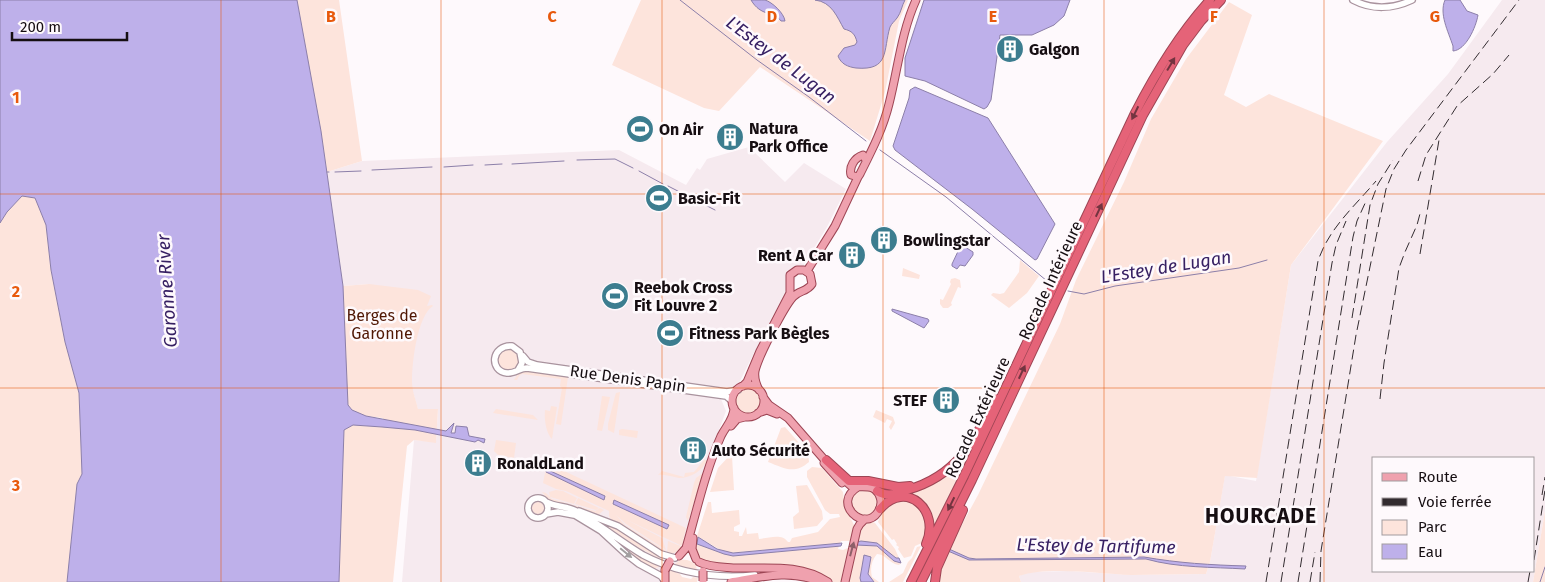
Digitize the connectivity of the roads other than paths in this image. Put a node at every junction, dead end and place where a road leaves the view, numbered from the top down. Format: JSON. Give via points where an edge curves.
{"nodes":[{"id":1,"x":916,"y":0,"type":"edge"},
{"id":2,"x":1210,"y":0,"type":"edge"},
{"id":3,"x":1221,"y":0,"type":"edge"},
{"id":4,"x":1353,"y":0,"type":"edge"},
{"id":5,"x":1412,"y":0,"type":"edge"},
{"id":6,"x":807,"y":271,"type":"junction"},
{"id":7,"x":790,"y":285,"type":"junction"},
{"id":8,"x":802,"y":292,"type":"junction"},
{"id":9,"x":1031,"y":333,"type":"junction"},
{"id":10,"x":522,"y":355,"type":"junction"},
{"id":11,"x":518,"y":370,"type":"junction"},
{"id":12,"x":740,"y":388,"type":"junction"},
{"id":13,"x":758,"y":390,"type":"junction"},
{"id":14,"x":763,"y":397,"type":"junction"},
{"id":15,"x":1008,"y":402,"type":"junction"},
{"id":16,"x":733,"y":405,"type":"junction"},
{"id":17,"x":758,"y":413,"type":"junction"},
{"id":18,"x":745,"y":417,"type":"junction"},
{"id":19,"x":826,"y":460,"type":"junction"},
{"id":20,"x":931,"y":481,"type":"junction"},
{"id":21,"x":858,"y":487,"type":"junction"},
{"id":22,"x":877,"y":491,"type":"junction"},
{"id":23,"x":848,"y":498,"type":"junction"},
{"id":24,"x":546,"y":502,"type":"junction"},
{"id":25,"x":880,"y":510,"type":"junction"},
{"id":26,"x":573,"y":512,"type":"junction"},
{"id":27,"x":546,"y":514,"type":"junction"},
{"id":28,"x":865,"y":519,"type":"junction"},
{"id":29,"x":674,"y":558,"type":"junction"},
{"id":30,"x":697,"y":560,"type":"junction"},
{"id":31,"x":789,"y":571,"type":"junction"},
{"id":32,"x":665,"y":581,"type":"edge"},
{"id":33,"x":703,"y":581,"type":"edge"},
{"id":34,"x":739,"y":581,"type":"edge"},
{"id":35,"x":731,"y":582,"type":"edge"},
{"id":36,"x":819,"y":582,"type":"edge"},
{"id":37,"x":828,"y":582,"type":"edge"},
{"id":38,"x":845,"y":582,"type":"edge"},
{"id":39,"x":906,"y":582,"type":"edge"},
{"id":40,"x":911,"y":582,"type":"edge"},
{"id":41,"x":921,"y":582,"type":"edge"},
{"id":42,"x":935,"y":582,"type":"edge"}],
"edges":[{"from":1,"to":6,"type":"main road","via":[[905,28],[888,105],[876,140],[854,176],[852,191],[831,234]]},
{"from":2,"to":9,"type":"highway","name":"Rocade Extérieure","one_way":true,"via":[[1177,40],[1147,89]]},
{"from":15,"to":3,"type":"highway","name":"Rocade Intérieure","one_way":true,"via":[[1154,94],[1183,45]]},
{"from":4,"to":5,"type":"street","via":[[1384,8]]},
{"from":6,"to":7,"type":"main road","via":[[795,271],[789,279]]},
{"from":6,"to":8,"type":"main road","via":[[812,277],[812,284]]},
{"from":7,"to":8,"type":"main road"},
{"from":7,"to":12,"type":"main road","via":[[790,293],[747,382]]},
{"from":8,"to":13,"type":"main road","via":[[794,296],[787,306],[757,366]]},
{"from":9,"to":20,"type":"highway","via":[[1020,348],[969,448],[954,465]]},
{"from":9,"to":40,"type":"highway","name":"Rocade Extérieure","one_way":true},
{"from":10,"to":11,"type":"street"},
{"from":10,"to":11,"type":"street","via":[[515,347],[508,346],[501,348],[496,355],[495,364],[500,370],[508,373]]},
{"from":10,"to":12,"type":"street","name":"Rue Denis Papin","via":[[537,365],[727,392]]},
{"from":11,"to":16,"type":"street","name":"Rue Denis Papin","via":[[526,368],[726,396]]},
{"from":12,"to":13,"type":"main road","via":[[751,386]]},
{"from":12,"to":16,"type":"main road","via":[[733,397]]},
{"from":13,"to":14,"type":"main road"},
{"from":14,"to":17,"type":"main road","via":[[763,406]]},
{"from":14,"to":19,"type":"main road","via":[[788,418]]},
{"from":15,"to":41,"type":"highway","name":"Rocade Intérieure"},
{"from":15,"to":42,"type":"highway","via":[[986,461],[939,562]]},
{"from":16,"to":18,"type":"main road"},
{"from":16,"to":29,"type":"main road","via":[[733,416],[720,437],[710,464],[686,548]]},
{"from":17,"to":18,"type":"main road"},
{"from":17,"to":23,"type":"main road","via":[[770,410],[784,420],[845,486]]},
{"from":18,"to":30,"type":"main road","via":[[737,419],[731,426],[715,464],[692,545]]},
{"from":19,"to":20,"type":"highway","via":[[852,481],[898,487]]},
{"from":19,"to":21,"type":"main road","via":[[846,484]]},
{"from":20,"to":22,"type":"highway","via":[[894,494]]},
{"from":21,"to":22,"type":"main road","via":[[868,486]]},
{"from":21,"to":23,"type":"main road"},
{"from":22,"to":25,"type":"main road","via":[[881,500]]},
{"from":23,"to":28,"type":"main road","via":[[851,512]]},
{"from":24,"to":26,"type":"street"},
{"from":24,"to":27,"type":"street"},
{"from":24,"to":27,"type":"street","via":[[536,498],[528,507],[530,515],[535,518]]},
{"from":25,"to":28,"type":"main road"},
{"from":25,"to":39,"type":"highway","via":[[891,499],[907,497],[921,504],[929,516],[931,528],[928,539]]},
{"from":26,"to":27,"type":"street"},
{"from":26,"to":29,"type":"street","via":[[599,517],[661,554]]},
{"from":26,"to":31,"type":"street","via":[[638,551],[689,573],[716,576]]},
{"from":26,"to":32,"type":"street","one_way":true},
{"from":38,"to":28,"type":"main road","one_way":true,"via":[[857,529]]},
{"from":29,"to":30,"type":"main road","via":[[687,556]]},
{"from":29,"to":32,"type":"main road","bridge":true,"via":[[665,570]]},
{"from":30,"to":31,"type":"main road","via":[[720,567],[780,567]]},
{"from":30,"to":33,"type":"main road","bridge":true,"via":[[703,571]]},
{"from":31,"to":34,"type":"main road"},
{"from":31,"to":36,"type":"main road"},
{"from":31,"to":37,"type":"main road","via":[[808,572]]},
{"from":34,"to":35,"type":"main road"}]}
